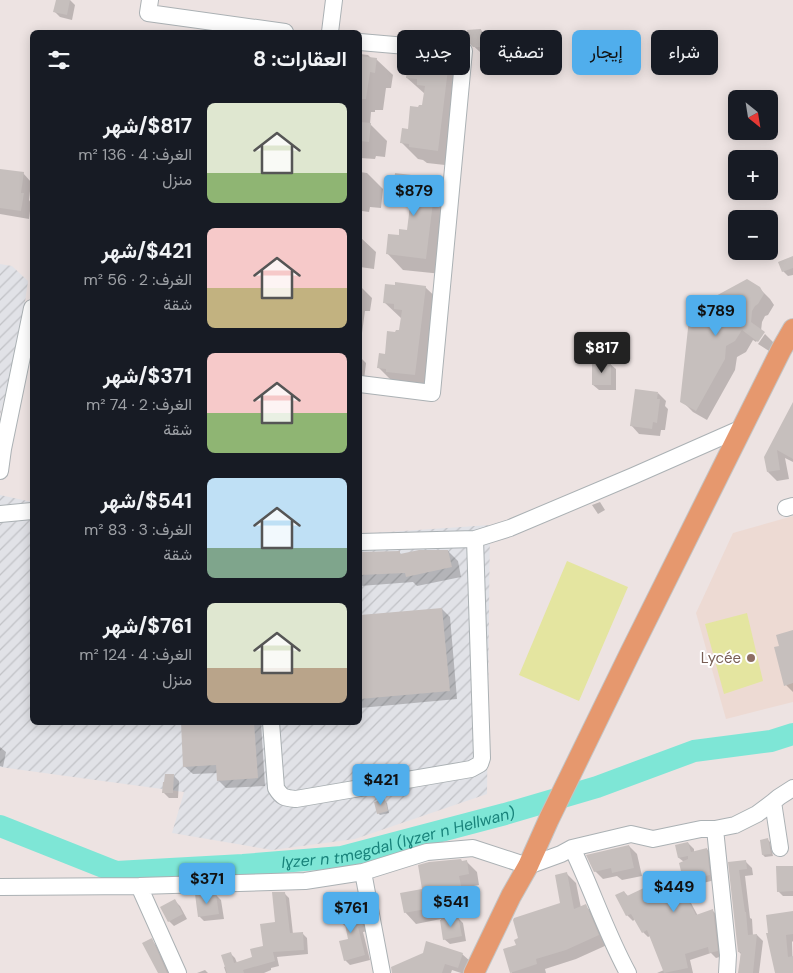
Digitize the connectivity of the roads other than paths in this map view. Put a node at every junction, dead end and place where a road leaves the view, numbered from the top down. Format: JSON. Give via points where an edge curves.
{"nodes":[{"id":1,"x":150,"y":0,"type":"edge"},
{"id":2,"x":334,"y":0,"type":"edge"},
{"id":3,"x":271,"y":30,"type":"edge"},
{"id":4,"x":330,"y":30,"type":"edge"},
{"id":5,"x":362,"y":42,"type":"edge"},
{"id":6,"x":30,"y":317,"type":"edge"},
{"id":7,"x":793,"y":329,"type":"edge"},
{"id":8,"x":362,"y":384,"type":"edge"},
{"id":9,"x":742,"y":428,"type":"junction"},
{"id":10,"x":0,"y":471,"type":"edge"},
{"id":11,"x":30,"y":511,"type":"edge"},
{"id":12,"x":0,"y":514,"type":"edge"},
{"id":13,"x":475,"y":539,"type":"junction"},
{"id":14,"x":362,"y":542,"type":"edge"},
{"id":15,"x":271,"y":725,"type":"edge"},
{"id":16,"x":793,"y":788,"type":"edge"},
{"id":17,"x":773,"y":802,"type":"junction"},
{"id":18,"x":715,"y":829,"type":"junction"},
{"id":19,"x":572,"y":848,"type":"junction"},
{"id":20,"x":780,"y":848,"type":"dead end"},
{"id":21,"x":528,"y":866,"type":"junction"},
{"id":22,"x":363,"y":872,"type":"junction"},
{"id":23,"x":139,"y":886,"type":"junction"},
{"id":24,"x":0,"y":887,"type":"edge"},
{"id":25,"x":178,"y":973,"type":"edge"},
{"id":26,"x":382,"y":973,"type":"edge"},
{"id":27,"x":474,"y":973,"type":"edge"},
{"id":28,"x":628,"y":973,"type":"edge"},
{"id":29,"x":727,"y":973,"type":"edge"}],
"edges":[{"from":1,"to":3,"type":"street","via":[[148,13]]},
{"from":2,"to":4,"type":"street"},
{"from":5,"to":8,"type":"street","via":[[464,50],[432,393]]},
{"from":6,"to":10,"type":"street"},
{"from":7,"to":9,"type":"main road"},
{"from":9,"to":13,"type":"street","via":[[519,524]]},
{"from":9,"to":21,"type":"main road"},
{"from":11,"to":12,"type":"street"},
{"from":13,"to":14,"type":"street"},
{"from":13,"to":15,"type":"street","via":[[480,764],[471,769],[296,800],[285,798],[276,788]]},
{"from":16,"to":17,"type":"street"},
{"from":17,"to":18,"type":"street","via":[[735,825]]},
{"from":17,"to":20,"type":"street"},
{"from":18,"to":19,"type":"street","via":[[653,839],[631,834]]},
{"from":18,"to":29,"type":"street"},
{"from":19,"to":21,"type":"street"},
{"from":19,"to":28,"type":"street"},
{"from":21,"to":22,"type":"street","via":[[473,848],[427,852]]},
{"from":21,"to":27,"type":"main road"},
{"from":22,"to":23,"type":"street","via":[[305,881]]},
{"from":22,"to":26,"type":"street"},
{"from":23,"to":24,"type":"street"},
{"from":23,"to":25,"type":"street"}]}
